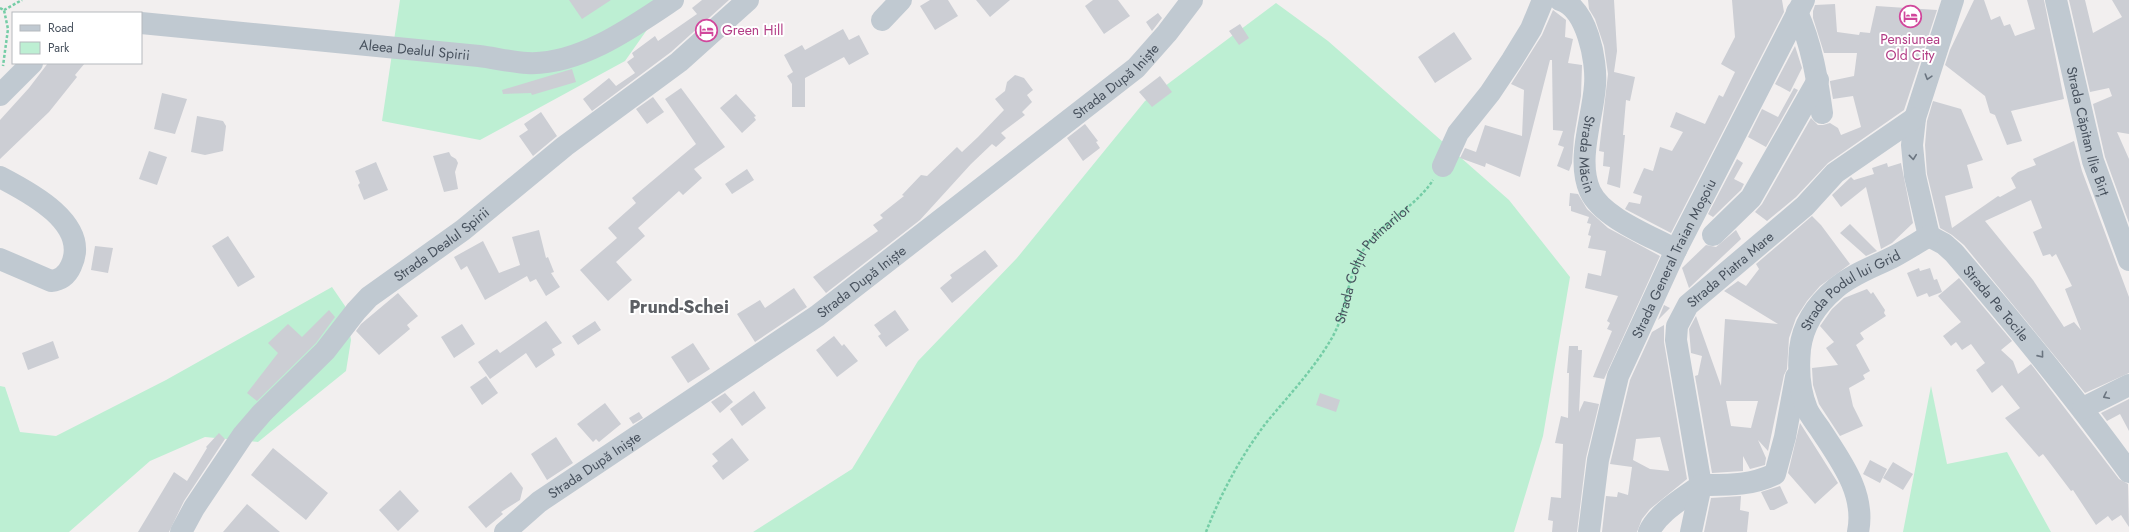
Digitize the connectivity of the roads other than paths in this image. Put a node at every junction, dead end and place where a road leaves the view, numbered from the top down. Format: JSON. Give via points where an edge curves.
{"nodes":[{"id":1,"x":673,"y":0,"type":"edge"},
{"id":2,"x":748,"y":0,"type":"edge"},
{"id":3,"x":901,"y":0,"type":"edge"},
{"id":4,"x":1192,"y":0,"type":"edge"},
{"id":5,"x":1543,"y":0,"type":"edge"},
{"id":6,"x":1560,"y":0,"type":"edge"},
{"id":7,"x":1953,"y":0,"type":"edge"},
{"id":8,"x":2056,"y":0,"type":"edge"},
{"id":9,"x":1801,"y":6,"type":"edge"},
{"id":10,"x":882,"y":20,"type":"dead end"},
{"id":11,"x":142,"y":23,"type":"edge"},
{"id":12,"x":31,"y":64,"type":"edge"},
{"id":13,"x":1818,"y":80,"type":"junction"},
{"id":14,"x":0,"y":95,"type":"edge"},
{"id":15,"x":1822,"y":113,"type":"dead end"},
{"id":16,"x":1915,"y":118,"type":"junction"},
{"id":17,"x":1443,"y":166,"type":"road end"},
{"id":18,"x":0,"y":177,"type":"edge"},
{"id":19,"x":1713,"y":235,"type":"dead end"},
{"id":20,"x":1929,"y":236,"type":"junction"},
{"id":21,"x":1676,"y":250,"type":"junction"},
{"id":22,"x":0,"y":259,"type":"edge"},
{"id":23,"x":2129,"y":260,"type":"edge"},
{"id":24,"x":1799,"y":363,"type":"junction"},
{"id":25,"x":2129,"y":385,"type":"edge"},
{"id":26,"x":2083,"y":408,"type":"junction"},
{"id":27,"x":2129,"y":472,"type":"edge"},
{"id":28,"x":1701,"y":485,"type":"junction"},
{"id":29,"x":181,"y":532,"type":"edge"},
{"id":30,"x":505,"y":532,"type":"edge"},
{"id":31,"x":1589,"y":532,"type":"edge"},
{"id":32,"x":1649,"y":532,"type":"edge"},
{"id":33,"x":1691,"y":532,"type":"edge"},
{"id":34,"x":1858,"y":532,"type":"edge"}],
"edges":[{"from":1,"to":11,"type":"street","name":"Aleea Dealul Spirii","via":[[597,46],[563,59],[529,63]]},
{"from":2,"to":29,"type":"street","name":"Strada Dealul Spirii","via":[[679,62],[564,146],[463,230],[369,297],[325,352],[242,435]]},
{"from":3,"to":10,"type":"street"},
{"from":4,"to":30,"type":"street","name":"Strada După Iniște","via":[[1136,68],[817,316],[540,502]]},
{"from":5,"to":17,"type":"street","via":[[1531,29],[1490,93],[1458,133]]},
{"from":6,"to":21,"type":"street","name":"Strada Măcin","via":[[1576,11],[1584,25],[1593,63],[1595,84],[1585,155],[1585,175],[1590,191],[1600,206],[1613,217]]},
{"from":7,"to":16,"type":"street","one_way":true},
{"from":8,"to":23,"type":"street","name":"Strada Căpitan Ilie Birț","via":[[2093,161]]},
{"from":9,"to":13,"type":"street"},
{"from":9,"to":21,"type":"street","name":"Strada General Traian Moșoiu"},
{"from":12,"to":14,"type":"street"},
{"from":13,"to":15,"type":"street"},
{"from":13,"to":19,"type":"street","via":[[1751,198]]},
{"from":16,"to":20,"type":"street","one_way":true,"via":[[1912,145],[1915,176]]},
{"from":16,"to":28,"type":"street","name":"Strada Piatra Mare","via":[[1835,173],[1805,206],[1697,296],[1682,315],[1677,326],[1676,340]]},
{"from":18,"to":22,"type":"street","via":[[46,203],[58,215],[68,229],[74,245],[75,258],[60,280],[51,281]]},
{"from":20,"to":24,"type":"street","name":"Strada Podul lui Grid","via":[[1852,276],[1819,304],[1807,323]]},
{"from":20,"to":26,"type":"street","name":"Strada Pe Tocile","one_way":true,"via":[[1954,253],[2016,324]]},
{"from":21,"to":31,"type":"street","name":"Strada General Traian Moșoiu","via":[[1618,376],[1598,460]]},
{"from":24,"to":28,"type":"street","name":"Strada Podul lui Grid","via":[[1775,474],[1752,483],[1733,486]]},
{"from":24,"to":34,"type":"street","name":"Strada Podul lui Grid","via":[[1800,386],[1808,410],[1849,474],[1856,491],[1859,508]]},
{"from":25,"to":26,"type":"street","one_way":true},
{"from":26,"to":27,"type":"street","name":"Strada Pe Tocile"},
{"from":28,"to":32,"type":"street","via":[[1652,524]]},
{"from":28,"to":33,"type":"street","name":"Strada Piatra Mare"}]}
